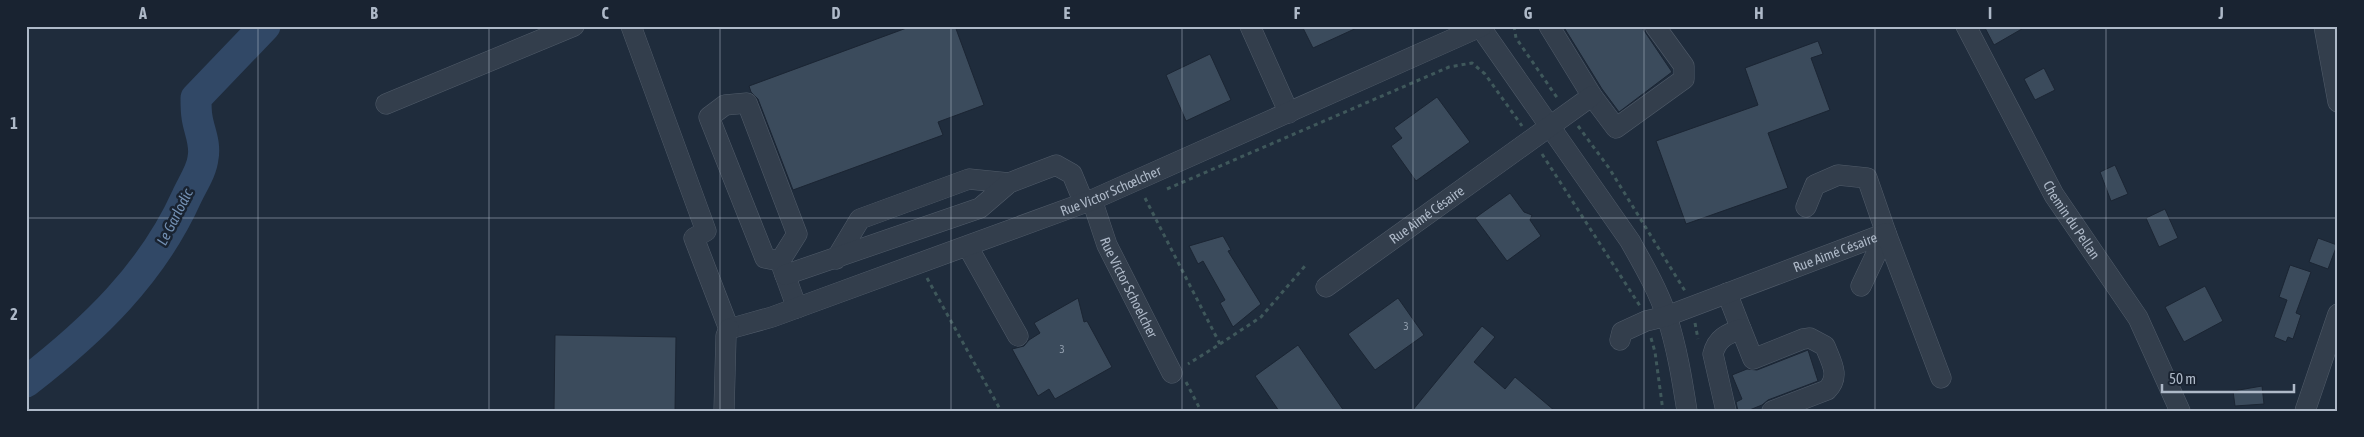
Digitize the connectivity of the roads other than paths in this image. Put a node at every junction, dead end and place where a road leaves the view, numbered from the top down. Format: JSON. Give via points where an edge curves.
{"nodes":[{"id":1,"x":574,"y":26,"type":"edge"},
{"id":2,"x":631,"y":26,"type":"edge"},
{"id":3,"x":1250,"y":26,"type":"edge"},
{"id":4,"x":1548,"y":26,"type":"edge"},
{"id":5,"x":1655,"y":26,"type":"edge"},
{"id":6,"x":1966,"y":26,"type":"edge"},
{"id":7,"x":2324,"y":26,"type":"edge"},
{"id":8,"x":1482,"y":27,"type":"edge"},
{"id":9,"x":1592,"y":96,"type":"junction"},
{"id":10,"x":2338,"y":102,"type":"edge"},
{"id":11,"x":386,"y":104,"type":"dead end"},
{"id":12,"x":1289,"y":113,"type":"junction"},
{"id":13,"x":1551,"y":127,"type":"junction"},
{"id":14,"x":1009,"y":183,"type":"junction"},
{"id":15,"x":1088,"y":201,"type":"junction"},
{"id":16,"x":1806,"y":206,"type":"dead end"},
{"id":17,"x":1886,"y":233,"type":"junction"},
{"id":18,"x":968,"y":247,"type":"junction"},
{"id":19,"x":836,"y":259,"type":"junction"},
{"id":20,"x":782,"y":268,"type":"junction"},
{"id":21,"x":1326,"y":286,"type":"dead end"},
{"id":22,"x":1860,"y":286,"type":"dead end"},
{"id":23,"x":1727,"y":293,"type":"junction"},
{"id":24,"x":797,"y":308,"type":"junction"},
{"id":25,"x":2338,"y":314,"type":"edge"},
{"id":26,"x":1667,"y":316,"type":"junction"},
{"id":27,"x":729,"y":328,"type":"junction"},
{"id":28,"x":1741,"y":329,"type":"junction"},
{"id":29,"x":1018,"y":336,"type":"dead end"},
{"id":30,"x":1620,"y":340,"type":"dead end"},
{"id":31,"x":1176,"y":371,"type":"road end"},
{"id":32,"x":1941,"y":378,"type":"dead end"},
{"id":33,"x":724,"y":411,"type":"edge"},
{"id":34,"x":1687,"y":411,"type":"edge"},
{"id":35,"x":1726,"y":411,"type":"edge"},
{"id":36,"x":1772,"y":411,"type":"edge"},
{"id":37,"x":2180,"y":411,"type":"edge"},
{"id":38,"x":2305,"y":411,"type":"edge"}],
"edges":[{"from":1,"to":11,"type":"street"},
{"from":2,"to":27,"type":"street","via":[[706,231],[694,238]]},
{"from":3,"to":12,"type":"street"},
{"from":4,"to":9,"type":"street"},
{"from":5,"to":9,"type":"street","via":[[1684,66],[1684,79],[1616,128]]},
{"from":6,"to":37,"type":"street","name":"Chemin du Pellan","via":[[2054,195],[2138,318]]},
{"from":7,"to":10,"type":"street"},
{"from":8,"to":12,"type":"street","name":"Rue Victor Schœlcher"},
{"from":8,"to":13,"type":"street"},
{"from":9,"to":13,"type":"street","name":"Rue Aimé Césaire"},
{"from":12,"to":15,"type":"street","name":"Rue Victor Schœlcher"},
{"from":13,"to":21,"type":"street","name":"Rue Aimé Césaire"},
{"from":13,"to":26,"type":"street","via":[[1630,241]]},
{"from":14,"to":15,"type":"street","name":"Rue Victor Schoelcher","via":[[1056,165],[1072,174]]},
{"from":14,"to":19,"type":"street","via":[[980,208]]},
{"from":14,"to":19,"type":"street","via":[[969,179],[860,220]]},
{"from":15,"to":18,"type":"street","name":"Rue Victor Schœlcher"},
{"from":15,"to":31,"type":"street","name":"Rue Victor Schoelcher","via":[[1107,245]]},
{"from":16,"to":17,"type":"street","via":[[1815,185],[1838,176],[1867,178]]},
{"from":17,"to":22,"type":"street"},
{"from":17,"to":23,"type":"street","name":"Rue Aimé Césaire"},
{"from":17,"to":32,"type":"street","name":"Rue Aimé Césaire"},
{"from":18,"to":24,"type":"street","name":"Rue Victor Schœlcher"},
{"from":18,"to":29,"type":"street"},
{"from":19,"to":20,"type":"street"},
{"from":20,"to":20,"type":"street","via":[[798,234],[747,103],[724,105],[709,117],[765,258]]},
{"from":20,"to":24,"type":"street"},
{"from":23,"to":26,"type":"street","name":"Rue Aimé Césaire"},
{"from":23,"to":28,"type":"street"},
{"from":24,"to":27,"type":"street","name":"Rue Victor Schœlcher"},
{"from":25,"to":38,"type":"street"},
{"from":26,"to":30,"type":"street","name":"Rue Aimé Césaire","via":[[1622,332]]},
{"from":26,"to":34,"type":"street","via":[[1680,363]]},
{"from":27,"to":33,"type":"street","via":[[726,336]]},
{"from":28,"to":35,"type":"street","via":[[1719,340],[1713,354]]},
{"from":28,"to":36,"type":"street","via":[[1753,359],[1810,338],[1825,346],[1833,367],[1836,376],[1827,390]]}]}
